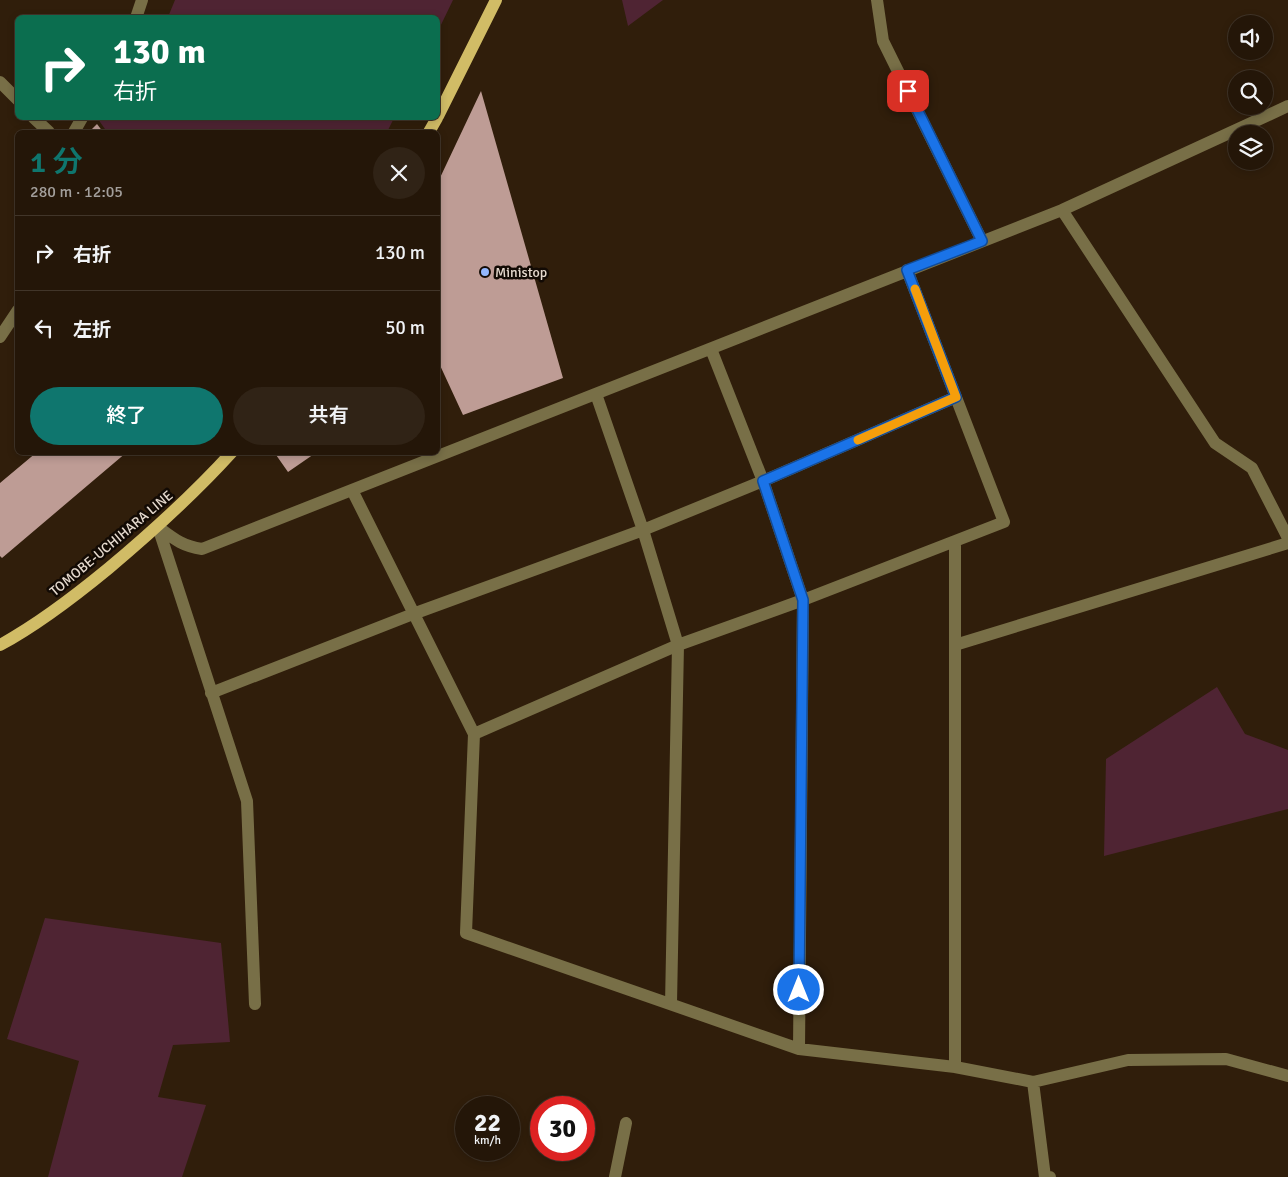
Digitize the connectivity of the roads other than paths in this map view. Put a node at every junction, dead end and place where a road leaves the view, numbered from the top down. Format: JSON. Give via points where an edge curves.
{"nodes":[{"id":1,"x":142,"y":0,"type":"edge"},
{"id":2,"x":496,"y":0,"type":"edge"},
{"id":3,"x":877,"y":0,"type":"edge"},
{"id":4,"x":137,"y":15,"type":"edge"},
{"id":5,"x":0,"y":82,"type":"edge"},
{"id":6,"x":15,"y":97,"type":"edge"},
{"id":7,"x":1288,"y":106,"type":"edge"},
{"id":8,"x":440,"y":111,"type":"edge"},
{"id":9,"x":36,"y":120,"type":"edge"},
{"id":10,"x":47,"y":130,"type":"edge"},
{"id":11,"x":1062,"y":210,"type":"junction"},
{"id":12,"x":982,"y":241,"type":"junction"},
{"id":13,"x":907,"y":270,"type":"junction"},
{"id":14,"x":15,"y":314,"type":"edge"},
{"id":15,"x":0,"y":337,"type":"edge"},
{"id":16,"x":711,"y":349,"type":"junction"},
{"id":17,"x":596,"y":394,"type":"junction"},
{"id":18,"x":956,"y":397,"type":"junction"},
{"id":19,"x":229,"y":455,"type":"edge"},
{"id":20,"x":763,"y":481,"type":"junction"},
{"id":21,"x":352,"y":490,"type":"junction"},
{"id":22,"x":158,"y":527,"type":"junction"},
{"id":23,"x":643,"y":530,"type":"junction"},
{"id":24,"x":1288,"y":538,"type":"edge"},
{"id":25,"x":955,"y":541,"type":"junction"},
{"id":26,"x":1288,"y":543,"type":"edge"},
{"id":27,"x":803,"y":600,"type":"junction"},
{"id":28,"x":413,"y":614,"type":"junction"},
{"id":29,"x":955,"y":644,"type":"junction"},
{"id":30,"x":0,"y":645,"type":"edge"},
{"id":31,"x":678,"y":645,"type":"junction"},
{"id":32,"x":211,"y":693,"type":"junction"},
{"id":33,"x":474,"y":734,"type":"junction"},
{"id":34,"x":255,"y":1004,"type":"dead end"},
{"id":35,"x":671,"y":1004,"type":"junction"},
{"id":36,"x":799,"y":1049,"type":"junction"},
{"id":37,"x":955,"y":1067,"type":"junction"},
{"id":38,"x":1288,"y":1076,"type":"edge"},
{"id":39,"x":1033,"y":1082,"type":"junction"},
{"id":40,"x":626,"y":1123,"type":"dead end"},
{"id":41,"x":616,"y":1177,"type":"edge"},
{"id":42,"x":1050,"y":1177,"type":"edge"}],
"edges":[{"from":1,"to":4,"type":"street"},
{"from":2,"to":8,"type":"main road"},
{"from":3,"to":12,"type":"street","via":[[883,41]]},
{"from":5,"to":6,"type":"street"},
{"from":7,"to":11,"type":"street"},
{"from":9,"to":10,"type":"street"},
{"from":11,"to":12,"type":"street"},
{"from":11,"to":24,"type":"street","via":[[1216,444],[1252,468]]},
{"from":12,"to":13,"type":"street"},
{"from":13,"to":16,"type":"street"},
{"from":13,"to":18,"type":"street"},
{"from":14,"to":15,"type":"street"},
{"from":16,"to":17,"type":"street"},
{"from":16,"to":20,"type":"street"},
{"from":17,"to":21,"type":"street"},
{"from":17,"to":23,"type":"street"},
{"from":18,"to":20,"type":"street"},
{"from":18,"to":25,"type":"street","via":[[1004,522]]},
{"from":19,"to":22,"type":"main road","name":"TOMOBE-UCHIHARA LINE"},
{"from":20,"to":23,"type":"street"},
{"from":20,"to":27,"type":"street"},
{"from":21,"to":22,"type":"street","via":[[202,549],[177,541]]},
{"from":21,"to":28,"type":"street"},
{"from":22,"to":30,"type":"main road","name":"TOMOBE-UCHIHARA LINE","via":[[85,588]]},
{"from":22,"to":32,"type":"street"},
{"from":23,"to":28,"type":"street"},
{"from":23,"to":31,"type":"street"},
{"from":25,"to":27,"type":"street"},
{"from":25,"to":29,"type":"street"},
{"from":26,"to":29,"type":"street"},
{"from":27,"to":31,"type":"street"},
{"from":27,"to":36,"type":"street"},
{"from":28,"to":32,"type":"street"},
{"from":28,"to":33,"type":"street"},
{"from":29,"to":37,"type":"street"},
{"from":31,"to":33,"type":"street"},
{"from":31,"to":35,"type":"street"},
{"from":32,"to":34,"type":"street","via":[[247,801]]},
{"from":33,"to":35,"type":"street","via":[[466,933]]},
{"from":35,"to":36,"type":"street"},
{"from":36,"to":37,"type":"street"},
{"from":37,"to":39,"type":"street"},
{"from":38,"to":39,"type":"street","via":[[1226,1059],[1128,1060]]},
{"from":39,"to":42,"type":"street","via":[[1046,1176]]},
{"from":40,"to":41,"type":"street"}]}
